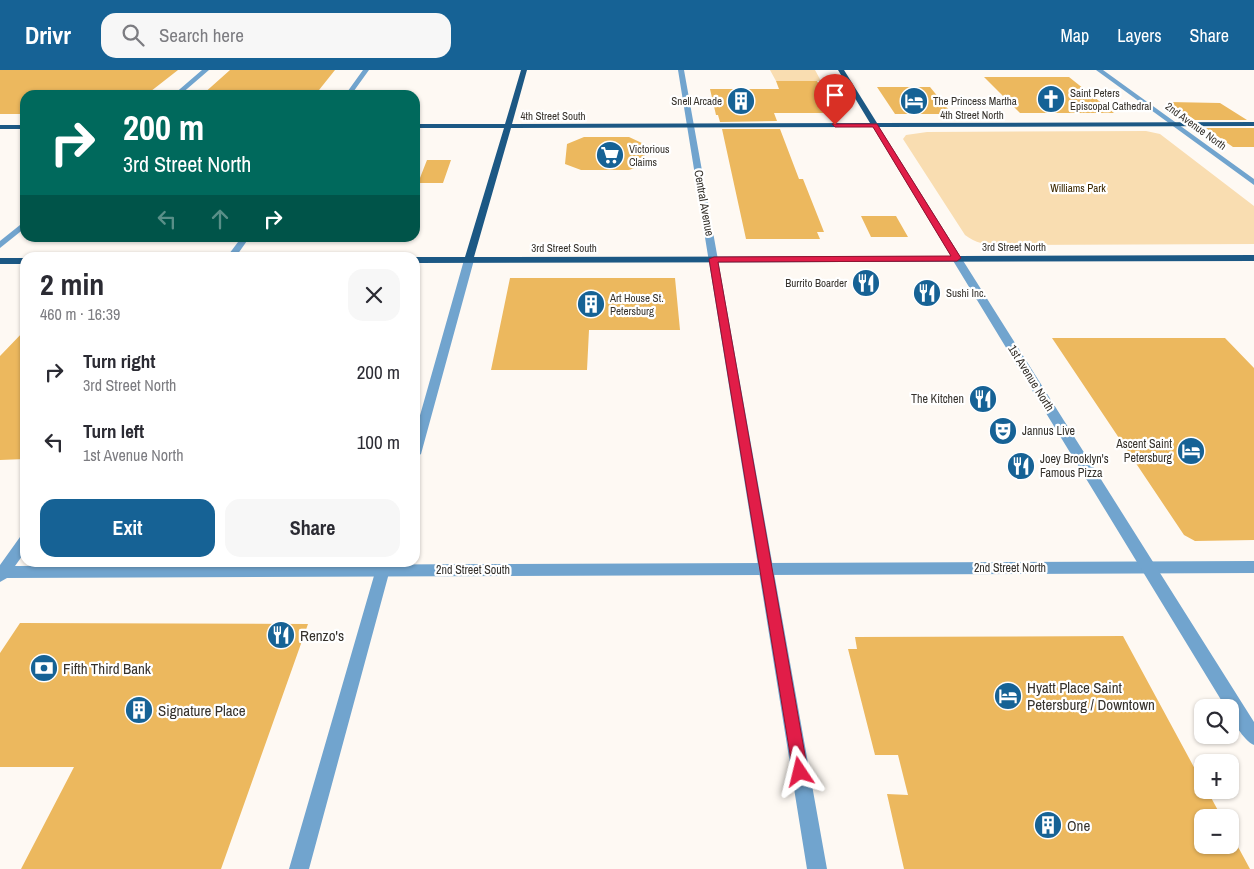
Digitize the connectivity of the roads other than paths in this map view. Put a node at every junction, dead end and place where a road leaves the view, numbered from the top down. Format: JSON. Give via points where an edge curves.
{"nodes":[{"id":1,"x":206,"y":70,"type":"edge"},
{"id":2,"x":366,"y":70,"type":"edge"},
{"id":3,"x":524,"y":70,"type":"edge"},
{"id":4,"x":681,"y":70,"type":"edge"},
{"id":5,"x":841,"y":70,"type":"edge"},
{"id":6,"x":1100,"y":70,"type":"edge"},
{"id":7,"x":182,"y":90,"type":"edge"},
{"id":8,"x":352,"y":90,"type":"edge"},
{"id":9,"x":1254,"y":124,"type":"edge"},
{"id":10,"x":691,"y":125,"type":"junction"},
{"id":11,"x":874,"y":125,"type":"junction"},
{"id":12,"x":1174,"y":125,"type":"junction"},
{"id":13,"x":420,"y":126,"type":"edge"},
{"id":14,"x":509,"y":126,"type":"junction"},
{"id":15,"x":0,"y":127,"type":"edge"},
{"id":16,"x":20,"y":127,"type":"edge"},
{"id":17,"x":1254,"y":183,"type":"edge"},
{"id":18,"x":20,"y":228,"type":"edge"},
{"id":19,"x":0,"y":245,"type":"edge"},
{"id":20,"x":957,"y":258,"type":"junction"},
{"id":21,"x":1254,"y":258,"type":"edge"},
{"id":22,"x":714,"y":259,"type":"junction"},
{"id":23,"x":420,"y":260,"type":"edge"},
{"id":24,"x":470,"y":260,"type":"junction"},
{"id":25,"x":0,"y":261,"type":"edge"},
{"id":26,"x":20,"y":261,"type":"edge"},
{"id":27,"x":420,"y":436,"type":"edge"},
{"id":28,"x":20,"y":549,"type":"edge"},
{"id":29,"x":384,"y":567,"type":"edge"},
{"id":30,"x":1149,"y":567,"type":"junction"},
{"id":31,"x":1254,"y":567,"type":"edge"},
{"id":32,"x":766,"y":569,"type":"junction"},
{"id":33,"x":1,"y":574,"type":"edge"},
{"id":34,"x":1254,"y":738,"type":"edge"},
{"id":35,"x":299,"y":869,"type":"edge"},
{"id":36,"x":817,"y":869,"type":"edge"}],
"edges":[{"from":1,"to":7,"type":"street"},
{"from":2,"to":8,"type":"street"},
{"from":3,"to":14,"type":"main road"},
{"from":4,"to":10,"type":"street","name":"Central Avenue"},
{"from":5,"to":11,"type":"main road","name":"1st Avenue North"},
{"from":6,"to":12,"type":"street","name":"2nd Avenue North"},
{"from":9,"to":12,"type":"main road","name":"4th Street North"},
{"from":10,"to":11,"type":"main road","name":"4th Street North"},
{"from":10,"to":14,"type":"main road","name":"4th Street South"},
{"from":10,"to":22,"type":"street","name":"Central Avenue"},
{"from":11,"to":12,"type":"main road","name":"4th Street North"},
{"from":11,"to":20,"type":"main road","name":"1st Avenue North"},
{"from":12,"to":17,"type":"street","name":"2nd Avenue North"},
{"from":13,"to":14,"type":"main road","name":"4th Street South"},
{"from":14,"to":24,"type":"main road"},
{"from":15,"to":16,"type":"main road"},
{"from":18,"to":19,"type":"street"},
{"from":20,"to":21,"type":"main road","name":"3rd Street North"},
{"from":20,"to":22,"type":"main road","name":"3rd Street North"},
{"from":20,"to":30,"type":"street","name":"1st Avenue North"},
{"from":22,"to":24,"type":"main road","name":"3rd Street South"},
{"from":22,"to":32,"type":"street","name":"Central Avenue"},
{"from":23,"to":24,"type":"main road","name":"3rd Street South"},
{"from":24,"to":27,"type":"street"},
{"from":25,"to":26,"type":"main road"},
{"from":28,"to":33,"type":"street"},
{"from":29,"to":32,"type":"street","name":"2nd Street South"},
{"from":29,"to":33,"type":"street","name":"2nd Street South"},
{"from":29,"to":35,"type":"street"},
{"from":30,"to":31,"type":"street","name":"2nd Street North"},
{"from":30,"to":32,"type":"street","name":"2nd Street North"},
{"from":30,"to":34,"type":"street","name":"1st Avenue North"},
{"from":32,"to":36,"type":"street","name":"Central Avenue"}]}
